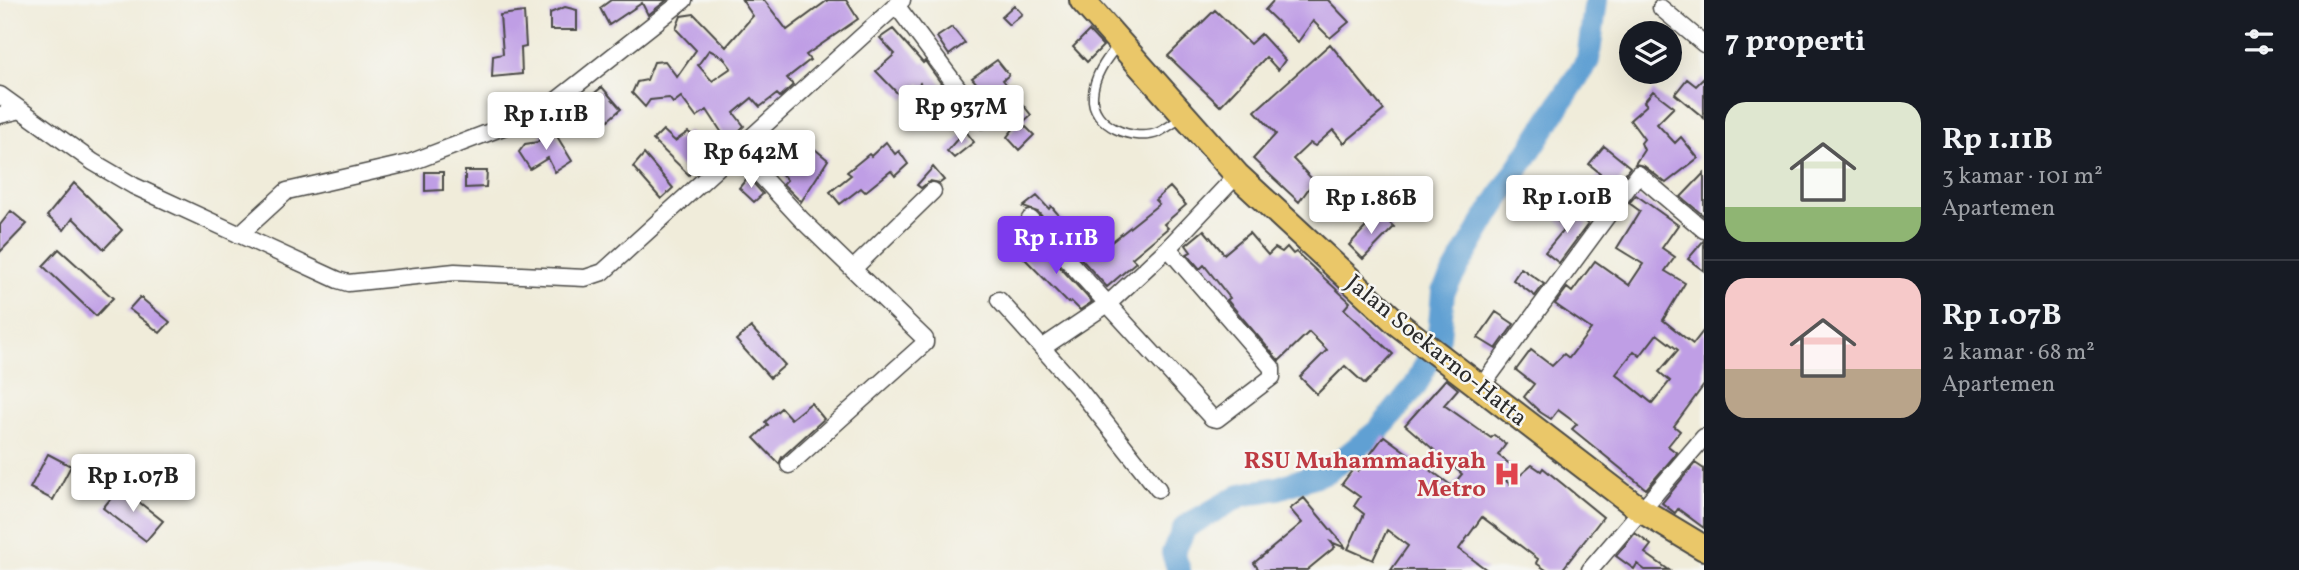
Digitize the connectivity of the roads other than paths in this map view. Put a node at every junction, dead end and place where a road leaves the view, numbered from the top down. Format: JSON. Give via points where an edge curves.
{"nodes":[{"id":1,"x":684,"y":0,"type":"edge"},
{"id":2,"x":1082,"y":0,"type":"edge"},
{"id":3,"x":899,"y":3,"type":"edge"},
{"id":4,"x":1661,"y":8,"type":"dead end"},
{"id":5,"x":1119,"y":42,"type":"junction"},
{"id":6,"x":1704,"y":44,"type":"edge"},
{"id":7,"x":0,"y":95,"type":"edge"},
{"id":8,"x":21,"y":110,"type":"junction"},
{"id":9,"x":0,"y":115,"type":"edge"},
{"id":10,"x":1183,"y":117,"type":"junction"},
{"id":11,"x":982,"y":120,"type":"dead end"},
{"id":12,"x":737,"y":150,"type":"junction"},
{"id":13,"x":1237,"y":175,"type":"junction"},
{"id":14,"x":933,"y":191,"type":"dead end"},
{"id":15,"x":1030,"y":219,"type":"dead end"},
{"id":16,"x":1704,"y":230,"type":"edge"},
{"id":17,"x":239,"y":235,"type":"junction"},
{"id":18,"x":1168,"y":248,"type":"junction"},
{"id":19,"x":853,"y":268,"type":"junction"},
{"id":20,"x":999,"y":300,"type":"dead end"},
{"id":21,"x":1109,"y":303,"type":"junction"},
{"id":22,"x":1041,"y":348,"type":"junction"},
{"id":23,"x":1480,"y":387,"type":"junction"},
{"id":24,"x":1704,"y":437,"type":"edge"},
{"id":25,"x":789,"y":465,"type":"dead end"},
{"id":26,"x":1158,"y":489,"type":"dead end"},
{"id":27,"x":1641,"y":510,"type":"junction"},
{"id":28,"x":1704,"y":548,"type":"edge"},
{"id":29,"x":1590,"y":570,"type":"edge"}],
"edges":[{"from":1,"to":17,"type":"street","via":[[542,112],[409,163],[287,191]]},
{"from":2,"to":5,"type":"main road","name":"Jalan Soekarno-Hatta"},
{"from":3,"to":11,"type":"street"},
{"from":3,"to":12,"type":"street"},
{"from":4,"to":6,"type":"street"},
{"from":5,"to":10,"type":"main road","name":"Jalan Soekarno-Hatta"},
{"from":5,"to":10,"type":"lane","via":[[1102,64],[1095,83],[1092,99],[1098,113],[1115,131],[1138,135],[1157,133]]},
{"from":7,"to":8,"type":"street"},
{"from":8,"to":9,"type":"street"},
{"from":8,"to":17,"type":"street","via":[[103,168]]},
{"from":10,"to":13,"type":"main road","name":"Jalan Soekarno-Hatta"},
{"from":12,"to":17,"type":"street","via":[[603,272],[585,278],[455,272],[348,283]]},
{"from":12,"to":19,"type":"street"},
{"from":13,"to":18,"type":"street"},
{"from":13,"to":23,"type":"main road","name":"Jalan Soekarno-Hatta","via":[[1398,324]]},
{"from":14,"to":19,"type":"street"},
{"from":15,"to":21,"type":"street"},
{"from":16,"to":23,"type":"street","via":[[1638,174]]},
{"from":18,"to":21,"type":"street"},
{"from":18,"to":21,"type":"street","via":[[1272,368],[1272,377],[1214,419]]},
{"from":19,"to":25,"type":"street","via":[[926,342]]},
{"from":20,"to":22,"type":"street"},
{"from":21,"to":22,"type":"street"},
{"from":22,"to":26,"type":"street"},
{"from":23,"to":27,"type":"main road","name":"Jalan Soekarno-Hatta"},
{"from":24,"to":27,"type":"street"},
{"from":27,"to":28,"type":"main road","name":"Jalan Soekarno-Hatta"},
{"from":27,"to":29,"type":"street"}]}
